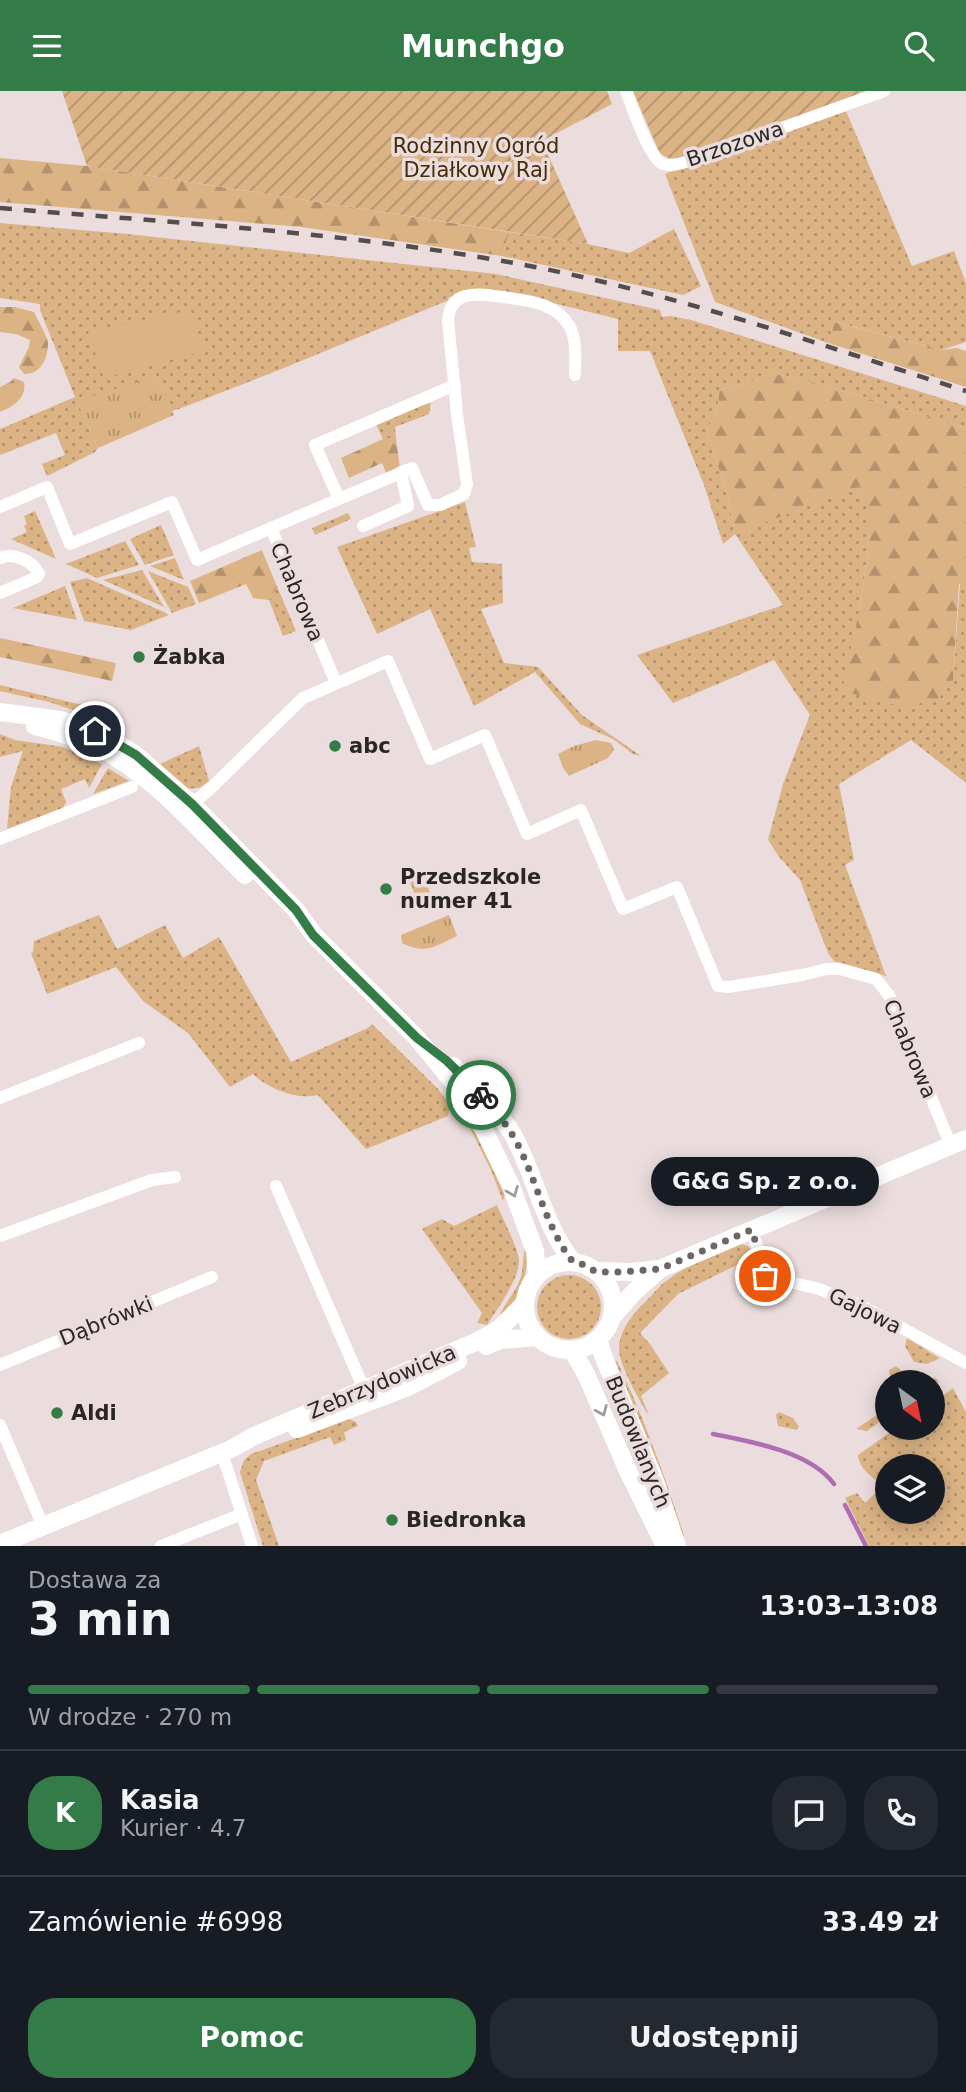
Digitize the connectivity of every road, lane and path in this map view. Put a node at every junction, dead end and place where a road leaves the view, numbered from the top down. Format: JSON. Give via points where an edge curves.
{"nodes":[{"id":1,"x":626,"y":91,"type":"edge"},
{"id":2,"x":884,"y":91,"type":"edge"},
{"id":3,"x":575,"y":375,"type":"dead end"},
{"id":4,"x":455,"y":385,"type":"junction"},
{"id":5,"x":401,"y":472,"type":"junction"},
{"id":6,"x":339,"y":499,"type":"junction"},
{"id":7,"x":0,"y":506,"type":"edge"},
{"id":8,"x":363,"y":526,"type":"dead end"},
{"id":9,"x":271,"y":528,"type":"junction"},
{"id":10,"x":0,"y":558,"type":"edge"},
{"id":11,"x":0,"y":593,"type":"edge"},
{"id":12,"x":336,"y":684,"type":"junction"},
{"id":13,"x":0,"y":714,"type":"edge"},
{"id":14,"x":132,"y":787,"type":"dead end"},
{"id":15,"x":186,"y":808,"type":"junction"},
{"id":16,"x":0,"y":839,"type":"edge"},
{"id":17,"x":417,"y":1038,"type":"junction"},
{"id":18,"x":139,"y":1043,"type":"dead end"},
{"id":19,"x":0,"y":1098,"type":"edge"},
{"id":20,"x":958,"y":1143,"type":"edge"},
{"id":21,"x":176,"y":1177,"type":"dead end"},
{"id":22,"x":276,"y":1187,"type":"dead end"},
{"id":23,"x":751,"y":1230,"type":"junction"},
{"id":24,"x":0,"y":1236,"type":"edge"},
{"id":25,"x":573,"y":1262,"type":"junction"},
{"id":26,"x":660,"y":1269,"type":"junction"},
{"id":27,"x":596,"y":1272,"type":"junction"},
{"id":28,"x":537,"y":1276,"type":"junction"},
{"id":29,"x":212,"y":1277,"type":"dead end"},
{"id":30,"x":525,"y":1303,"type":"junction"},
{"id":31,"x":612,"y":1317,"type":"junction"},
{"id":32,"x":537,"y":1337,"type":"junction"},
{"id":33,"x":598,"y":1339,"type":"junction"},
{"id":34,"x":572,"y":1350,"type":"junction"},
{"id":35,"x":966,"y":1363,"type":"edge"},
{"id":36,"x":0,"y":1365,"type":"edge"},
{"id":37,"x":364,"y":1389,"type":"junction"},
{"id":38,"x":0,"y":1425,"type":"edge"},
{"id":39,"x":226,"y":1451,"type":"junction"},
{"id":40,"x":242,"y":1514,"type":"junction"},
{"id":41,"x":43,"y":1527,"type":"junction"},
{"id":42,"x":0,"y":1544,"type":"edge"},
{"id":43,"x":161,"y":1546,"type":"edge"},
{"id":44,"x":252,"y":1546,"type":"edge"},
{"id":45,"x":665,"y":1546,"type":"edge"},
{"id":46,"x":677,"y":1546,"type":"edge"}],
"edges":[{"from":1,"to":2,"type":"street","name":"Brzozowa","via":[[651,150],[667,165],[690,161]]},
{"from":3,"to":4,"type":"street","via":[[572,333],[556,312],[547,305],[478,293],[453,303],[449,312]]},
{"from":4,"to":5,"type":"street","via":[[467,481],[464,494],[440,505],[428,505],[412,468]]},
{"from":4,"to":6,"type":"street","via":[[316,445]]},
{"from":5,"to":6,"type":"street"},
{"from":5,"to":8,"type":"street","via":[[408,506]]},
{"from":6,"to":9,"type":"street"},
{"from":7,"to":9,"type":"street","name":"Chabrowa","via":[[47,488],[70,544],[172,502],[197,560]]},
{"from":9,"to":12,"type":"street","name":"Chabrowa"},
{"from":10,"to":11,"type":"street","via":[[12,555],[39,575]]},
{"from":12,"to":15,"type":"street","name":"Chabrowa","via":[[303,698]]},
{"from":12,"to":20,"type":"street","name":"Chabrowa","via":[[388,661],[430,759],[485,735],[527,834],[581,810],[623,909],[677,887],[718,986],[827,969],[876,979],[889,995]]},
{"from":13,"to":15,"type":"main road","via":[[109,754]]},
{"from":14,"to":16,"type":"street"},
{"from":15,"to":17,"type":"main road","via":[[289,918],[313,935]]},
{"from":17,"to":25,"type":"main road","via":[[447,1061],[504,1122],[556,1237]]},
{"from":17,"to":28,"type":"main road","one_way":true,"via":[[454,1083],[495,1152],[534,1246]]},
{"from":18,"to":19,"type":"street"},
{"from":20,"to":23,"type":"main road"},
{"from":21,"to":24,"type":"street","via":[[152,1180]]},
{"from":22,"to":37,"type":"street"},
{"from":23,"to":26,"type":"main road"},
{"from":23,"to":35,"type":"street","name":"Gajowa","via":[[765,1276],[819,1289],[862,1306]]},
{"from":25,"to":27,"type":"main road"},
{"from":25,"to":28,"type":"main road","via":[[551,1266]]},
{"from":26,"to":27,"type":"main road"},
{"from":26,"to":31,"type":"main road"},
{"from":27,"to":31,"type":"main road","via":[[610,1289]]},
{"from":28,"to":30,"type":"main road"},
{"from":29,"to":36,"type":"street","name":"Dąbrówki"},
{"from":30,"to":32,"type":"main road"},
{"from":30,"to":37,"type":"main road","name":"Zebrzydowicka","via":[[486,1337]]},
{"from":31,"to":33,"type":"main road"},
{"from":32,"to":34,"type":"main road","via":[[555,1348]]},
{"from":32,"to":39,"type":"main road","name":"Zebrzydowicka","via":[[496,1342],[411,1386]]},
{"from":33,"to":34,"type":"main road"},
{"from":33,"to":46,"type":"main road","name":"Budowlanych"},
{"from":34,"to":45,"type":"main road","name":"Budowlanych","one_way":true},
{"from":37,"to":39,"type":"main road","name":"Zebrzydowicka"},
{"from":38,"to":41,"type":"street"},
{"from":39,"to":40,"type":"street"},
{"from":39,"to":41,"type":"main road","name":"Zebrzydowicka"},
{"from":40,"to":43,"type":"street"},
{"from":40,"to":44,"type":"street"},
{"from":41,"to":42,"type":"main road","name":"Zebrzydowicka"}]}
